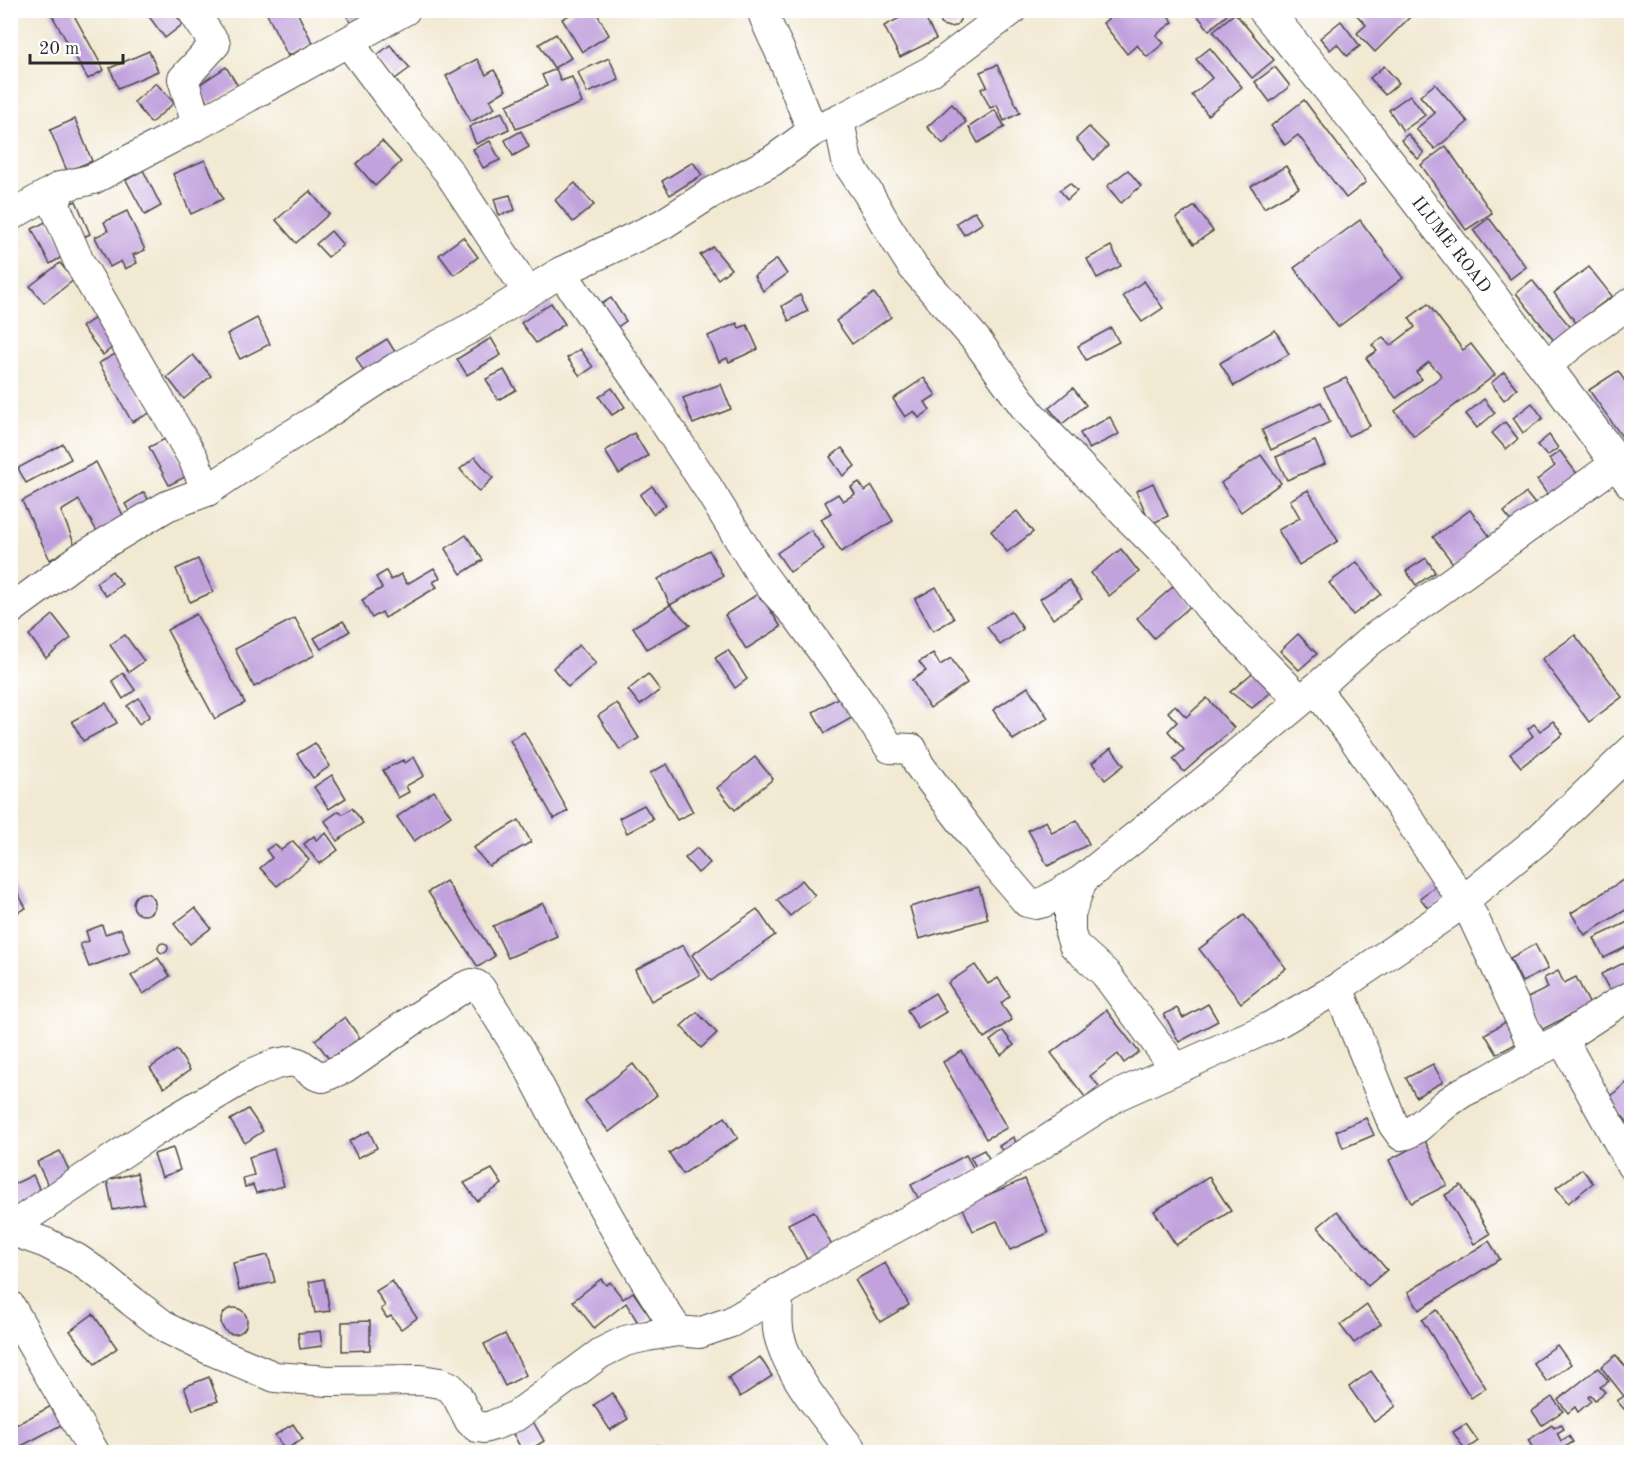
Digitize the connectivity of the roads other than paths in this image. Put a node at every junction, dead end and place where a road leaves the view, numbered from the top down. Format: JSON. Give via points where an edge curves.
{"nodes":[{"id":1,"x":192,"y":10,"type":"edge"},
{"id":2,"x":405,"y":10,"type":"edge"},
{"id":3,"x":762,"y":10,"type":"edge"},
{"id":4,"x":1011,"y":10,"type":"edge"},
{"id":5,"x":1265,"y":10,"type":"edge"},
{"id":6,"x":348,"y":42,"type":"junction"},
{"id":7,"x":197,"y":124,"type":"junction"},
{"id":8,"x":826,"y":126,"type":"junction"},
{"id":9,"x":60,"y":187,"type":"junction"},
{"id":10,"x":10,"y":216,"type":"edge"},
{"id":11,"x":561,"y":272,"type":"junction"},
{"id":12,"x":528,"y":292,"type":"junction"},
{"id":13,"x":1632,"y":302,"type":"edge"},
{"id":14,"x":1545,"y":366,"type":"junction"},
{"id":15,"x":1624,"y":473,"type":"edge"},
{"id":16,"x":207,"y":491,"type":"junction"},
{"id":17,"x":10,"y":610,"type":"edge"},
{"id":18,"x":1308,"y":695,"type":"junction"},
{"id":19,"x":1632,"y":750,"type":"edge"},
{"id":20,"x":1082,"y":880,"type":"junction"},
{"id":21,"x":1462,"y":901,"type":"junction"},
{"id":22,"x":1338,"y":988,"type":"junction"},
{"id":23,"x":1632,"y":996,"type":"edge"},
{"id":24,"x":1549,"y":1045,"type":"junction"},
{"id":25,"x":1176,"y":1069,"type":"junction"},
{"id":26,"x":1632,"y":1166,"type":"edge"},
{"id":27,"x":10,"y":1229,"type":"edge"},
{"id":28,"x":778,"y":1293,"type":"junction"},
{"id":29,"x":10,"y":1306,"type":"edge"},
{"id":30,"x":678,"y":1331,"type":"junction"},
{"id":31,"x":94,"y":1452,"type":"edge"},
{"id":32,"x":853,"y":1452,"type":"edge"}],
"edges":[{"from":1,"to":7,"type":"street","via":[[215,44],[183,79]]},
{"from":2,"to":6,"type":"street"},
{"from":3,"to":8,"type":"street","via":[[799,100]]},
{"from":4,"to":8,"type":"street","via":[[931,71]]},
{"from":5,"to":14,"type":"street","name":"ILUME ROAD","via":[[1364,131]]},
{"from":6,"to":7,"type":"street"},
{"from":6,"to":12,"type":"street","via":[[448,171]]},
{"from":7,"to":9,"type":"street","via":[[93,179]]},
{"from":8,"to":11,"type":"street","via":[[663,224]]},
{"from":8,"to":18,"type":"street","via":[[913,267],[977,341],[1030,414],[1178,567],[1209,607]]},
{"from":9,"to":10,"type":"street"},
{"from":9,"to":16,"type":"street","via":[[55,206],[79,262],[193,458]]},
{"from":11,"to":12,"type":"street"},
{"from":11,"to":20,"type":"street","via":[[645,392],[757,568],[798,617],[890,748],[912,749],[919,765],[1027,902],[1044,902]]},
{"from":12,"to":16,"type":"street","via":[[396,368]]},
{"from":13,"to":14,"type":"street"},
{"from":14,"to":15,"type":"street","name":"ILUME ROAD"},
{"from":15,"to":18,"type":"street","via":[[1371,640]]},
{"from":16,"to":17,"type":"street","via":[[166,506],[91,551]]},
{"from":18,"to":20,"type":"street"},
{"from":18,"to":21,"type":"street","via":[[1352,736]]},
{"from":19,"to":21,"type":"street","via":[[1539,839]]},
{"from":20,"to":25,"type":"street","via":[[1070,914],[1074,945],[1105,973]]},
{"from":21,"to":22,"type":"street"},
{"from":21,"to":24,"type":"street"},
{"from":22,"to":24,"type":"street","via":[[1393,1124],[1401,1135],[1417,1128],[1463,1092]]},
{"from":22,"to":25,"type":"street","via":[[1270,1027]]},
{"from":23,"to":24,"type":"street"},
{"from":24,"to":26,"type":"street"},
{"from":25,"to":28,"type":"street","via":[[1118,1095],[964,1191]]},
{"from":27,"to":30,"type":"street","via":[[77,1260],[168,1329],[211,1350],[275,1377],[440,1383],[450,1387],[477,1427],[516,1416],[601,1353],[625,1341]]},
{"from":27,"to":30,"type":"street","via":[[152,1132],[249,1075],[292,1061],[316,1075],[333,1074],[472,984],[480,988],[532,1073],[632,1259]]},
{"from":28,"to":30,"type":"street","via":[[731,1322],[707,1331]]},
{"from":28,"to":32,"type":"street","via":[[778,1333],[785,1353],[799,1379]]},
{"from":29,"to":31,"type":"street"}]}
